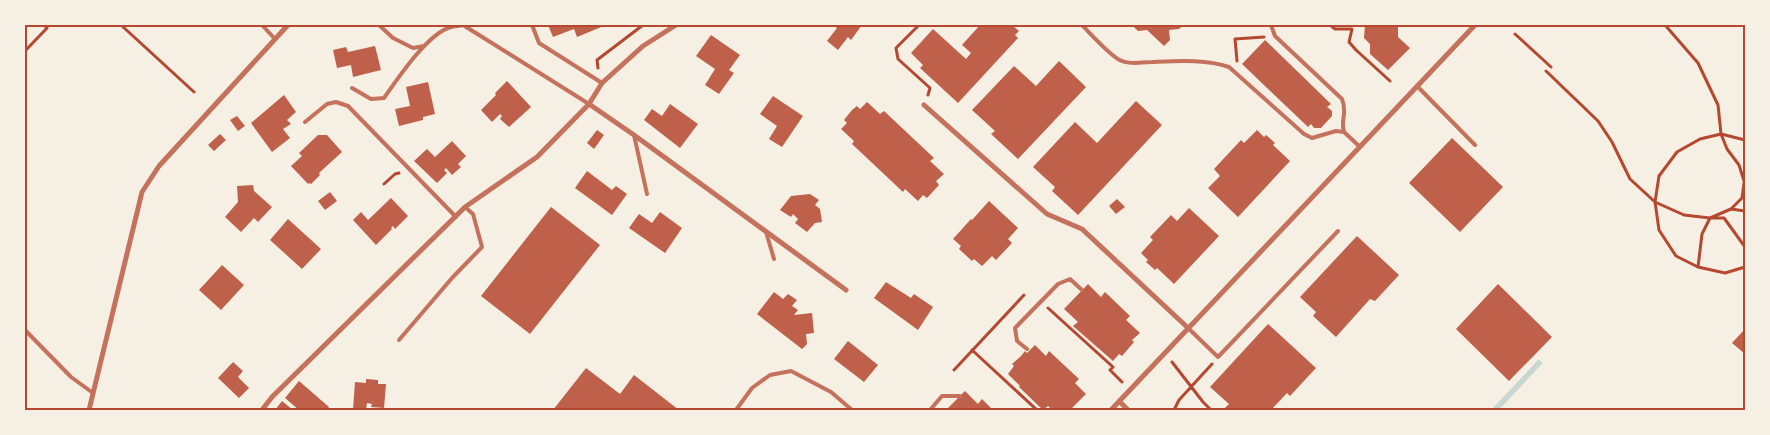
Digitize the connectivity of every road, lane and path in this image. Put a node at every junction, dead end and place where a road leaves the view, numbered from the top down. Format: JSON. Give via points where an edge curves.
{"nodes":[{"id":1,"x":44,"y":25,"type":"edge"},
{"id":2,"x":80,"y":25,"type":"edge"},
{"id":3,"x":85,"y":25,"type":"edge"},
{"id":4,"x":121,"y":25,"type":"edge"},
{"id":5,"x":262,"y":25,"type":"edge"},
{"id":6,"x":288,"y":25,"type":"edge"},
{"id":7,"x":379,"y":25,"type":"edge"},
{"id":8,"x":532,"y":25,"type":"edge"},
{"id":9,"x":643,"y":25,"type":"edge"},
{"id":10,"x":676,"y":25,"type":"edge"},
{"id":11,"x":919,"y":25,"type":"edge"},
{"id":12,"x":1082,"y":25,"type":"edge"},
{"id":13,"x":1271,"y":25,"type":"edge"},
{"id":14,"x":1330,"y":25,"type":"edge"},
{"id":15,"x":1475,"y":25,"type":"edge"},
{"id":16,"x":1664,"y":25,"type":"edge"},
{"id":17,"x":1274,"y":33,"type":"junction"},
{"id":18,"x":1515,"y":34,"type":"dead end"},
{"id":19,"x":275,"y":39,"type":"junction"},
{"id":20,"x":425,"y":45,"type":"junction"},
{"id":21,"x":25,"y":51,"type":"edge"},
{"id":22,"x":1551,"y":67,"type":"dead end"},
{"id":23,"x":1234,"y":71,"type":"junction"},
{"id":24,"x":1546,"y":71,"type":"dead end"},
{"id":25,"x":1390,"y":81,"type":"dead end"},
{"id":26,"x":602,"y":83,"type":"junction"},
{"id":27,"x":1417,"y":86,"type":"junction"},
{"id":28,"x":352,"y":88,"type":"dead end"},
{"id":29,"x":194,"y":92,"type":"dead end"},
{"id":30,"x":589,"y":104,"type":"junction"},
{"id":31,"x":924,"y":105,"type":"joint"},
{"id":32,"x":305,"y":122,"type":"dead end"},
{"id":33,"x":1344,"y":132,"type":"junction"},
{"id":34,"x":1721,"y":134,"type":"junction"},
{"id":35,"x":634,"y":135,"type":"junction"},
{"id":36,"x":1745,"y":140,"type":"edge"},
{"id":37,"x":1475,"y":145,"type":"dead end"},
{"id":38,"x":1359,"y":146,"type":"junction"},
{"id":39,"x":410,"y":170,"type":"junction"},
{"id":40,"x":384,"y":184,"type":"dead end"},
{"id":41,"x":1744,"y":184,"type":"edge"},
{"id":42,"x":647,"y":194,"type":"dead end"},
{"id":43,"x":1655,"y":202,"type":"junction"},
{"id":44,"x":466,"y":207,"type":"junction"},
{"id":45,"x":1731,"y":209,"type":"junction"},
{"id":46,"x":1745,"y":211,"type":"edge"},
{"id":47,"x":456,"y":217,"type":"junction"},
{"id":48,"x":1710,"y":218,"type":"junction"},
{"id":49,"x":1338,"y":231,"type":"dead end"},
{"id":50,"x":766,"y":232,"type":"junction"},
{"id":51,"x":1745,"y":247,"type":"edge"},
{"id":52,"x":774,"y":259,"type":"dead end"},
{"id":53,"x":1698,"y":267,"type":"junction"},
{"id":54,"x":1745,"y":267,"type":"edge"},
{"id":55,"x":846,"y":290,"type":"dead end"},
{"id":56,"x":1082,"y":290,"type":"dead end"},
{"id":57,"x":1024,"y":295,"type":"dead end"},
{"id":58,"x":1040,"y":301,"type":"junction"},
{"id":59,"x":1188,"y":328,"type":"junction"},
{"id":60,"x":25,"y":330,"type":"edge"},
{"id":61,"x":399,"y":340,"type":"dead end"},
{"id":62,"x":1027,"y":349,"type":"dead end"},
{"id":63,"x":972,"y":350,"type":"junction"},
{"id":64,"x":1164,"y":352,"type":"junction"},
{"id":65,"x":1218,"y":357,"type":"junction"},
{"id":66,"x":954,"y":370,"type":"dead end"},
{"id":67,"x":1191,"y":387,"type":"junction"},
{"id":68,"x":1130,"y":389,"type":"junction"},
{"id":69,"x":93,"y":393,"type":"junction"},
{"id":70,"x":960,"y":396,"type":"dead end"},
{"id":71,"x":1119,"y":401,"type":"junction"},
{"id":72,"x":89,"y":410,"type":"edge"},
{"id":73,"x":262,"y":410,"type":"edge"},
{"id":74,"x":736,"y":410,"type":"edge"},
{"id":75,"x":852,"y":410,"type":"edge"},
{"id":76,"x":930,"y":410,"type":"edge"},
{"id":77,"x":1037,"y":410,"type":"edge"},
{"id":78,"x":1111,"y":410,"type":"edge"},
{"id":79,"x":1128,"y":410,"type":"edge"},
{"id":80,"x":1174,"y":410,"type":"edge"},
{"id":81,"x":1211,"y":410,"type":"edge"}],
"edges":[{"from":1,"to":21,"type":"path","via":[[47,28]]},
{"from":2,"to":3,"type":"path"},
{"from":4,"to":29,"type":"path"},
{"from":5,"to":19,"type":"lane"},
{"from":6,"to":19,"type":"street"},
{"from":7,"to":20,"type":"lane","via":[[393,38],[413,48]]},
{"from":8,"to":26,"type":"lane","via":[[539,43]]},
{"from":9,"to":26,"type":"path","via":[[597,60]]},
{"from":10,"to":26,"type":"street","via":[[643,46]]},
{"from":11,"to":31,"type":"path","via":[[896,48],[898,59],[930,88]]},
{"from":12,"to":23,"type":"lane","via":[[1120,61],[1134,64],[1218,63]]},
{"from":13,"to":17,"type":"lane"},
{"from":14,"to":25,"type":"path","via":[[1335,29],[1352,30],[1349,42]]},
{"from":15,"to":27,"type":"street"},
{"from":16,"to":34,"type":"path","via":[[1698,63],[1718,104]]},
{"from":17,"to":23,"type":"path","via":[[1235,40],[1237,62]]},
{"from":17,"to":33,"type":"lane","via":[[1342,99],[1346,108],[1342,125]]},
{"from":18,"to":22,"type":"path"},
{"from":19,"to":69,"type":"street","via":[[159,166],[142,192]]},
{"from":20,"to":28,"type":"lane","via":[[384,98],[371,99]]},
{"from":20,"to":30,"type":"lane","via":[[450,27],[463,25]]},
{"from":23,"to":33,"type":"lane","via":[[1304,134],[1312,138]]},
{"from":24,"to":43,"type":"path","via":[[1598,121],[1630,179]]},
{"from":26,"to":30,"type":"street"},
{"from":27,"to":37,"type":"lane"},
{"from":27,"to":38,"type":"street"},
{"from":30,"to":35,"type":"street"},
{"from":30,"to":44,"type":"street","via":[[537,157]]},
{"from":31,"to":59,"type":"street","via":[[1048,214],[1082,229]]},
{"from":32,"to":39,"type":"lane","via":[[327,104],[336,102],[348,106]]},
{"from":33,"to":38,"type":"lane"},
{"from":34,"to":36,"type":"path"},
{"from":34,"to":41,"type":"path","via":[[1739,166]]},
{"from":34,"to":43,"type":"path","via":[[1700,139],[1677,152],[1659,176]]},
{"from":35,"to":42,"type":"lane"},
{"from":35,"to":50,"type":"street"},
{"from":38,"to":59,"type":"street"},
{"from":39,"to":40,"type":"path","via":[[395,174]]},
{"from":39,"to":47,"type":"lane"},
{"from":41,"to":45,"type":"path","via":[[1742,198]]},
{"from":43,"to":48,"type":"path","via":[[1684,215]]},
{"from":43,"to":53,"type":"path","via":[[1659,230],[1672,250],[1676,256]]},
{"from":44,"to":47,"type":"street"},
{"from":44,"to":61,"type":"lane","via":[[473,214],[482,246]]},
{"from":45,"to":46,"type":"path"},
{"from":45,"to":48,"type":"path"},
{"from":47,"to":73,"type":"street"},
{"from":48,"to":51,"type":"path","via":[[1724,218]]},
{"from":48,"to":53,"type":"path","via":[[1702,234]]},
{"from":49,"to":65,"type":"lane"},
{"from":50,"to":52,"type":"lane"},
{"from":50,"to":55,"type":"street"},
{"from":53,"to":54,"type":"path","via":[[1725,273]]},
{"from":56,"to":58,"type":"lane","via":[[1070,279],[1058,284]]},
{"from":57,"to":63,"type":"path"},
{"from":58,"to":62,"type":"lane","via":[[1015,328],[1017,340]]},
{"from":58,"to":68,"type":"path","via":[[1113,367],[1110,370]]},
{"from":59,"to":64,"type":"street"},
{"from":59,"to":65,"type":"lane"},
{"from":60,"to":69,"type":"lane","via":[[71,377]]},
{"from":63,"to":66,"type":"path"},
{"from":63,"to":77,"type":"path"},
{"from":64,"to":67,"type":"path"},
{"from":64,"to":68,"type":"street"},
{"from":65,"to":67,"type":"path"},
{"from":67,"to":80,"type":"path"},
{"from":67,"to":81,"type":"path"},
{"from":68,"to":71,"type":"street"},
{"from":69,"to":72,"type":"street"},
{"from":70,"to":76,"type":"lane","via":[[942,396]]},
{"from":71,"to":78,"type":"street"},
{"from":71,"to":79,"type":"street"},
{"from":74,"to":75,"type":"lane","via":[[752,388],[770,375],[791,371],[831,392]]}]}
